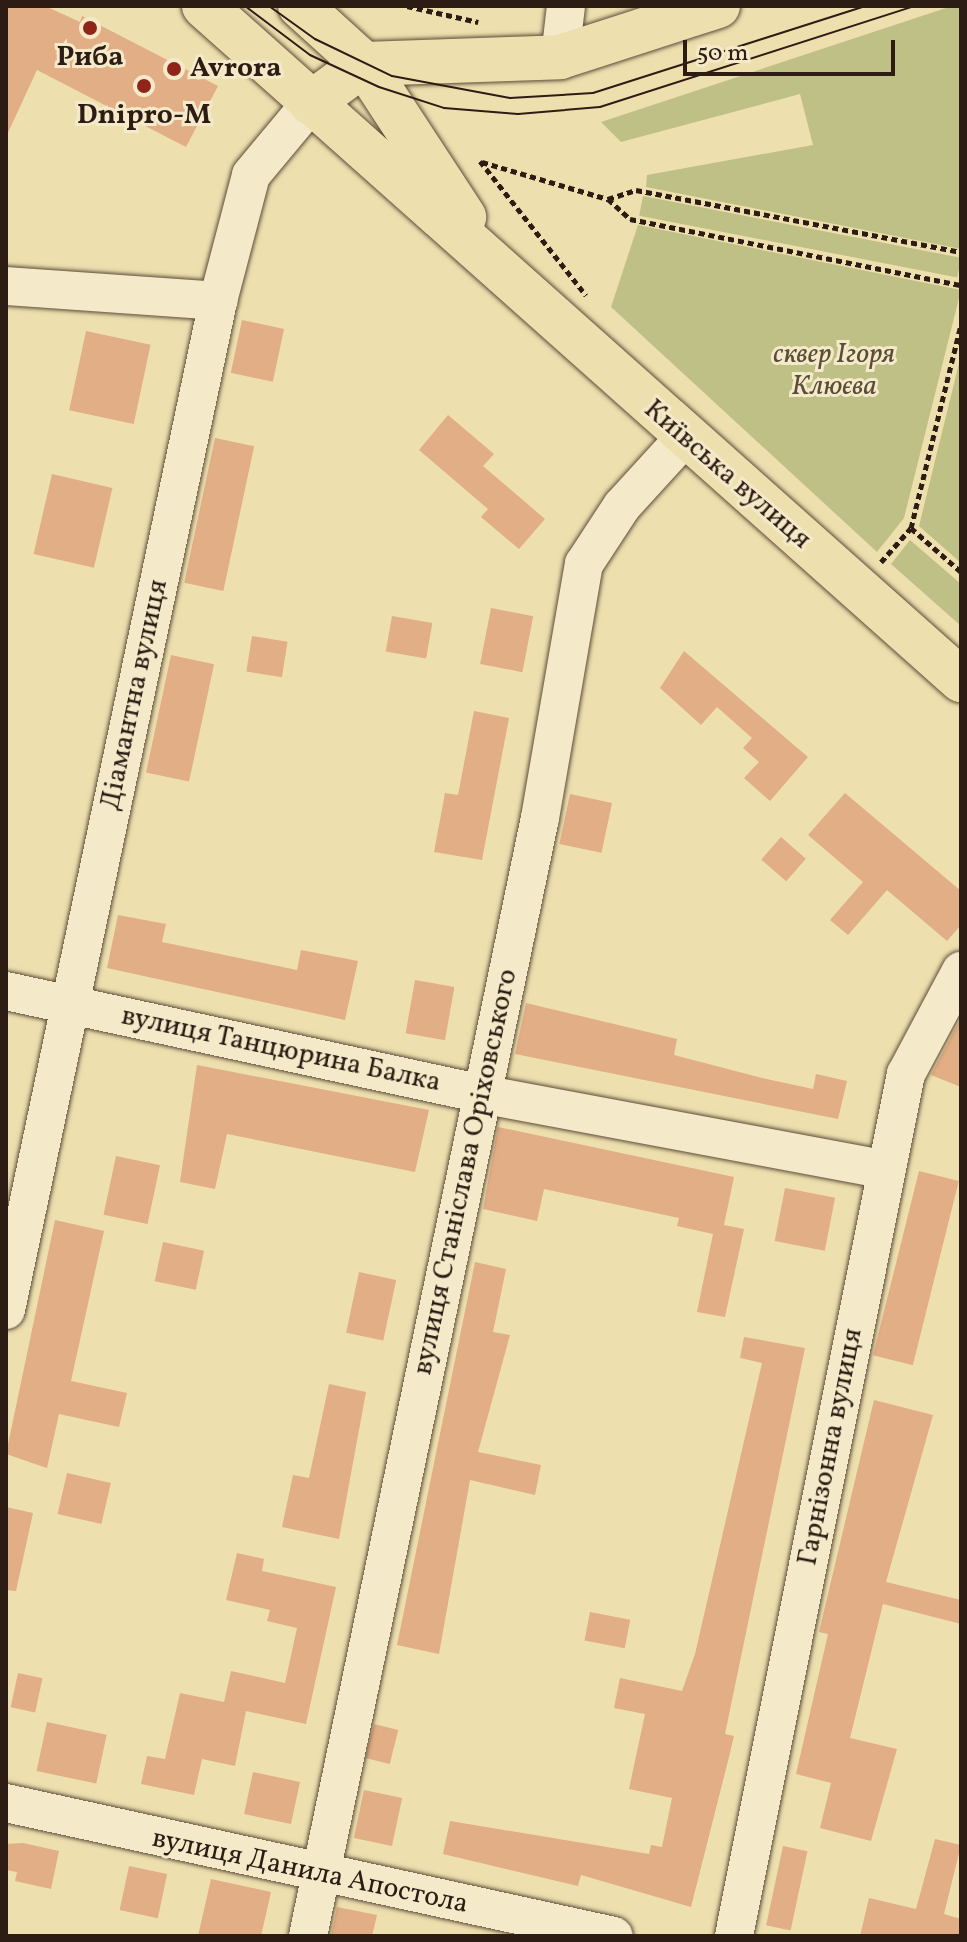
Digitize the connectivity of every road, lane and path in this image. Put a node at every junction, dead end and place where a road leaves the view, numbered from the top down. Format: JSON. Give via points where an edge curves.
{"nodes":[{"id":1,"x":204,"y":6,"type":"edge"},
{"id":2,"x":300,"y":6,"type":"edge"},
{"id":3,"x":407,"y":6,"type":"edge"},
{"id":4,"x":566,"y":6,"type":"edge"},
{"id":5,"x":718,"y":6,"type":"edge"},
{"id":6,"x":485,"y":23,"type":"dead end"},
{"id":7,"x":560,"y":57,"type":"junction"},
{"id":8,"x":364,"y":64,"type":"junction"},
{"id":9,"x":311,"y":103,"type":"junction"},
{"id":10,"x":608,"y":199,"type":"junction"},
{"id":11,"x":961,"y":252,"type":"edge"},
{"id":12,"x":496,"y":266,"type":"junction"},
{"id":13,"x":961,"y":285,"type":"edge"},
{"id":14,"x":6,"y":286,"type":"edge"},
{"id":15,"x":590,"y":299,"type":"dead end"},
{"id":16,"x":218,"y":301,"type":"junction"},
{"id":17,"x":961,"y":325,"type":"edge"},
{"id":18,"x":684,"y":438,"type":"junction"},
{"id":19,"x":911,"y":528,"type":"junction"},
{"id":20,"x":870,"y":552,"type":"dead end"},
{"id":21,"x":961,"y":572,"type":"edge"},
{"id":22,"x":961,"y":680,"type":"edge"},
{"id":23,"x":961,"y":971,"type":"edge"},
{"id":24,"x":6,"y":991,"type":"edge"},
{"id":25,"x":70,"y":1004,"type":"junction"},
{"id":26,"x":481,"y":1094,"type":"junction"},
{"id":27,"x":886,"y":1170,"type":"junction"},
{"id":28,"x":6,"y":1310,"type":"edge"},
{"id":29,"x":6,"y":1803,"type":"edge"},
{"id":30,"x":321,"y":1877,"type":"junction"},
{"id":31,"x":308,"y":1936,"type":"edge"},
{"id":32,"x":614,"y":1936,"type":"edge"},
{"id":33,"x":734,"y":1936,"type":"edge"}],
"edges":[{"from":1,"to":9,"type":"main road","name":"Київська вулиця"},
{"from":2,"to":8,"type":"main road","name":"Київська вулиця"},
{"from":3,"to":6,"type":"path"},
{"from":4,"to":7,"type":"street"},
{"from":5,"to":7,"type":"main road"},
{"from":7,"to":8,"type":"main road"},
{"from":8,"to":9,"type":"main road"},
{"from":8,"to":12,"type":"main road","name":"Київська вулиця"},
{"from":9,"to":12,"type":"main road","name":"Київська вулиця"},
{"from":9,"to":16,"type":"street","name":"Діамантна вулиця","via":[[251,175]]},
{"from":10,"to":11,"type":"path","via":[[636,190]]},
{"from":10,"to":13,"type":"path","via":[[630,219]]},
{"from":10,"to":15,"type":"path","via":[[480,161]]},
{"from":12,"to":18,"type":"main road","name":"Київська вулиця"},
{"from":14,"to":16,"type":"street"},
{"from":16,"to":25,"type":"street","name":"Діамантна вулиця"},
{"from":17,"to":19,"type":"path"},
{"from":18,"to":22,"type":"main road","name":"Київська вулиця"},
{"from":18,"to":26,"type":"street","name":"вулиця Станіслава Оріховського","via":[[622,506],[584,564]]},
{"from":19,"to":20,"type":"path","via":[[882,562]]},
{"from":19,"to":21,"type":"path"},
{"from":23,"to":27,"type":"street","name":"Гарнізонна вулиця","via":[[906,1074]]},
{"from":24,"to":25,"type":"street","name":"вулиця Танцюрина Балка"},
{"from":25,"to":26,"type":"street","name":"вулиця Танцюрина Балка"},
{"from":25,"to":28,"type":"street","name":"Діамантна вулиця"},
{"from":26,"to":27,"type":"street","name":"вулиця Танцюрина Балка"},
{"from":26,"to":30,"type":"street","name":"вулиця Станіслава Оріховського"},
{"from":27,"to":33,"type":"street","name":"Гарнізонна вулиця"},
{"from":29,"to":30,"type":"street","name":"вулиця Данила Апостола"},
{"from":30,"to":31,"type":"street","name":"вулиця Станіслава Оріховського"},
{"from":30,"to":32,"type":"street","name":"вулиця Данила Апостола"}]}
